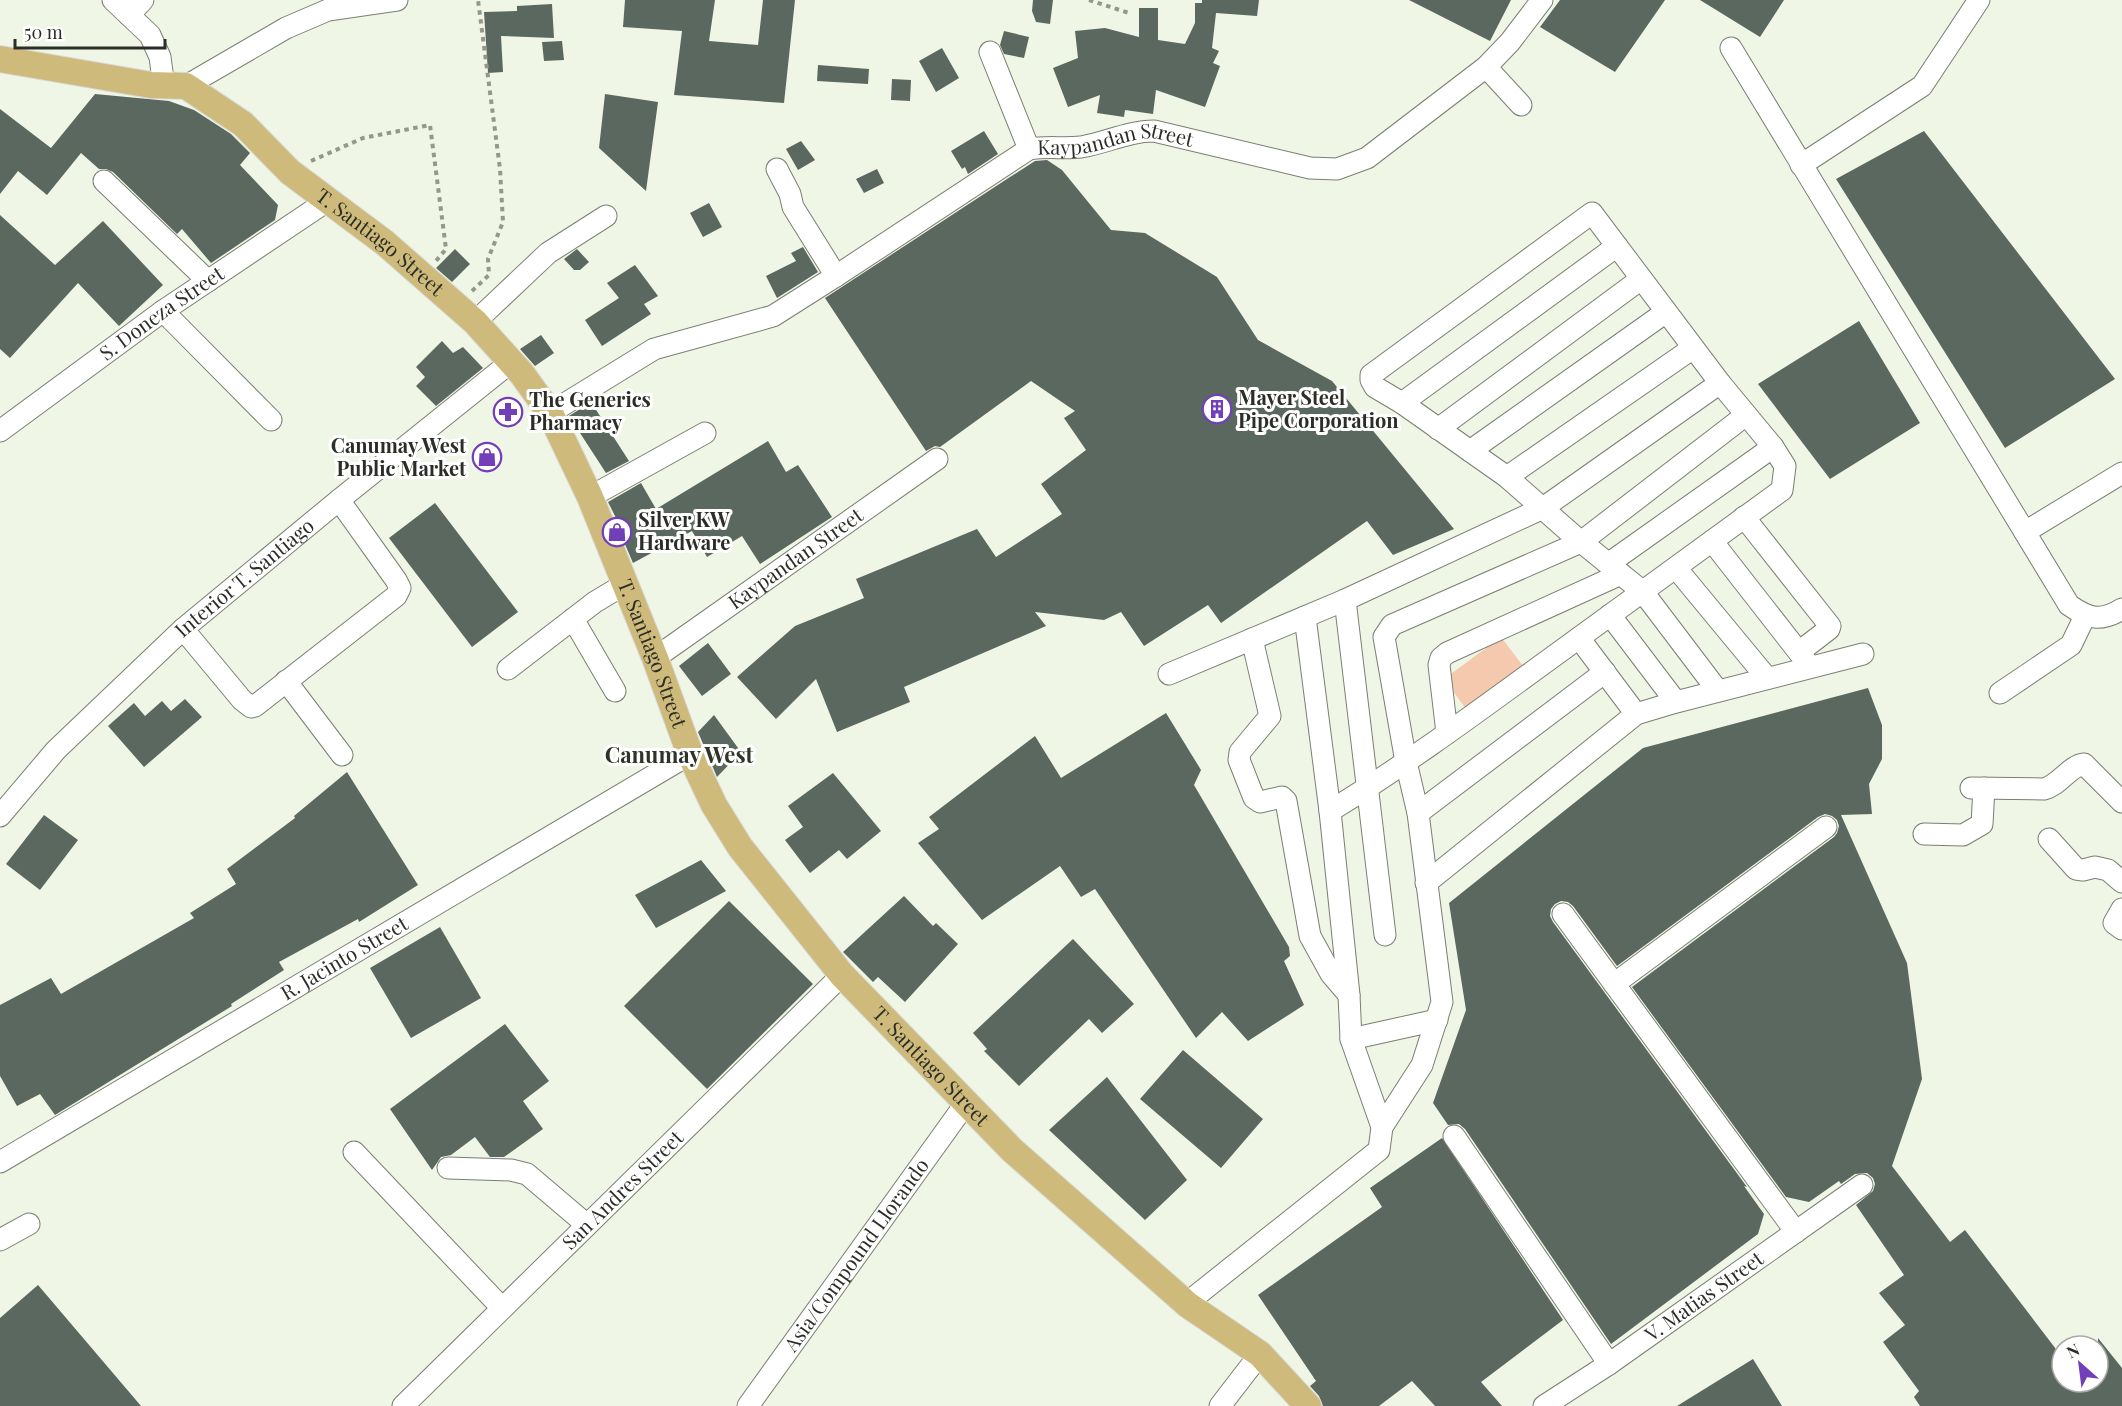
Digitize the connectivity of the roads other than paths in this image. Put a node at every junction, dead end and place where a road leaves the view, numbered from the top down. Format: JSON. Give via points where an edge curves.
{"nodes":[{"id":1,"x":113,"y":0,"type":"edge"},
{"id":2,"x":397,"y":0,"type":"edge"},
{"id":3,"x":1542,"y":0,"type":"edge"},
{"id":4,"x":1979,"y":0,"type":"edge"},
{"id":5,"x":328,"y":5,"type":"edge"},
{"id":6,"x":136,"y":7,"type":"edge"},
{"id":7,"x":1731,"y":48,"type":"dead end"},
{"id":8,"x":990,"y":52,"type":"dead end"},
{"id":9,"x":0,"y":59,"type":"edge"},
{"id":10,"x":1486,"y":66,"type":"junction"},
{"id":11,"x":175,"y":86,"type":"junction"},
{"id":12,"x":1521,"y":105,"type":"dead end"},
{"id":13,"x":1029,"y":149,"type":"junction"},
{"id":14,"x":1801,"y":165,"type":"junction"},
{"id":15,"x":777,"y":169,"type":"dead end"},
{"id":16,"x":104,"y":182,"type":"dead end"},
{"id":17,"x":327,"y":201,"type":"junction"},
{"id":18,"x":606,"y":216,"type":"dead end"},
{"id":19,"x":1617,"y":246,"type":"junction"},
{"id":20,"x":836,"y":276,"type":"junction"},
{"id":21,"x":1641,"y":279,"type":"junction"},
{"id":22,"x":208,"y":281,"type":"junction"},
{"id":23,"x":163,"y":311,"type":"junction"},
{"id":24,"x":1666,"y":312,"type":"junction"},
{"id":25,"x":466,"y":314,"type":"junction"},
{"id":26,"x":1693,"y":348,"type":"junction"},
{"id":27,"x":511,"y":362,"type":"junction"},
{"id":28,"x":1719,"y":383,"type":"junction"},
{"id":29,"x":1402,"y":403,"type":"junction"},
{"id":30,"x":550,"y":413,"type":"junction"},
{"id":31,"x":1746,"y":415,"type":"junction"},
{"id":32,"x":272,"y":420,"type":"dead end"},
{"id":33,"x":1438,"y":429,"type":"junction"},
{"id":34,"x":0,"y":431,"type":"edge"},
{"id":35,"x":705,"y":433,"type":"dead end"},
{"id":36,"x":1773,"y":447,"type":"junction"},
{"id":37,"x":1470,"y":451,"type":"junction"},
{"id":38,"x":937,"y":459,"type":"dead end"},
{"id":39,"x":2122,"y":474,"type":"edge"},
{"id":40,"x":1507,"y":477,"type":"junction"},
{"id":41,"x":590,"y":497,"type":"junction"},
{"id":42,"x":339,"y":500,"type":"junction"},
{"id":43,"x":1543,"y":508,"type":"junction"},
{"id":44,"x":1744,"y":517,"type":"junction"},
{"id":45,"x":2025,"y":532,"type":"junction"},
{"id":46,"x":1712,"y":541,"type":"junction"},
{"id":47,"x":1581,"y":542,"type":"junction"},
{"id":48,"x":1676,"y":568,"type":"junction"},
{"id":49,"x":1615,"y":569,"type":"junction"},
{"id":50,"x":625,"y":584,"type":"junction"},
{"id":51,"x":1643,"y":592,"type":"junction"},
{"id":52,"x":1344,"y":600,"type":"junction"},
{"id":53,"x":2122,"y":609,"type":"edge"},
{"id":54,"x":1610,"y":615,"type":"junction"},
{"id":55,"x":2085,"y":616,"type":"junction"},
{"id":56,"x":1305,"y":617,"type":"junction"},
{"id":57,"x":573,"y":619,"type":"junction"},
{"id":58,"x":183,"y":629,"type":"junction"},
{"id":59,"x":1579,"y":638,"type":"junction"},
{"id":60,"x":1252,"y":639,"type":"junction"},
{"id":61,"x":1863,"y":654,"type":"dead end"},
{"id":62,"x":655,"y":658,"type":"junction"},
{"id":63,"x":1805,"y":660,"type":"junction"},
{"id":64,"x":508,"y":669,"type":"dead end"},
{"id":65,"x":1605,"y":672,"type":"junction"},
{"id":66,"x":1169,"y":674,"type":"dead end"},
{"id":67,"x":1767,"y":678,"type":"junction"},
{"id":68,"x":286,"y":681,"type":"junction"},
{"id":69,"x":615,"y":691,"type":"dead end"},
{"id":70,"x":1718,"y":691,"type":"junction"},
{"id":71,"x":2000,"y":693,"type":"dead end"},
{"id":72,"x":1676,"y":702,"type":"junction"},
{"id":73,"x":1636,"y":714,"type":"junction"},
{"id":74,"x":1448,"y":734,"type":"junction"},
{"id":75,"x":690,"y":754,"type":"junction"},
{"id":76,"x":342,"y":755,"type":"dead end"},
{"id":77,"x":1406,"y":762,"type":"junction"},
{"id":78,"x":1368,"y":788,"type":"junction"},
{"id":79,"x":2122,"y":802,"type":"edge"},
{"id":80,"x":1330,"y":811,"type":"junction"},
{"id":81,"x":1418,"y":813,"type":"junction"},
{"id":82,"x":0,"y":816,"type":"edge"},
{"id":83,"x":1826,"y":827,"type":"dead end"},
{"id":84,"x":1924,"y":834,"type":"dead end"},
{"id":85,"x":2049,"y":839,"type":"dead end"},
{"id":86,"x":2122,"y":882,"type":"edge"},
{"id":87,"x":1426,"y":883,"type":"junction"},
{"id":88,"x":1563,"y":914,"type":"dead end"},
{"id":89,"x":1385,"y":934,"type":"dead end"},
{"id":90,"x":842,"y":975,"type":"junction"},
{"id":91,"x":1614,"y":984,"type":"junction"},
{"id":92,"x":1348,"y":995,"type":"junction"},
{"id":93,"x":1437,"y":1020,"type":"junction"},
{"id":94,"x":1351,"y":1039,"type":"junction"},
{"id":95,"x":966,"y":1103,"type":"junction"},
{"id":96,"x":1382,"y":1127,"type":"junction"},
{"id":97,"x":1454,"y":1136,"type":"dead end"},
{"id":98,"x":354,"y":1152,"type":"dead end"},
{"id":99,"x":0,"y":1162,"type":"edge"},
{"id":100,"x":448,"y":1168,"type":"dead end"},
{"id":101,"x":1862,"y":1185,"type":"dead end"},
{"id":102,"x":29,"y":1224,"type":"dead end"},
{"id":103,"x":587,"y":1225,"type":"junction"},
{"id":104,"x":1796,"y":1232,"type":"junction"},
{"id":105,"x":0,"y":1240,"type":"edge"},
{"id":106,"x":1188,"y":1305,"type":"junction"},
{"id":107,"x":502,"y":1308,"type":"junction"},
{"id":108,"x":1260,"y":1354,"type":"junction"},
{"id":109,"x":1609,"y":1364,"type":"junction"},
{"id":110,"x":754,"y":1404,"type":"edge"},
{"id":111,"x":403,"y":1406,"type":"edge"},
{"id":112,"x":1220,"y":1406,"type":"edge"},
{"id":113,"x":1308,"y":1406,"type":"edge"},
{"id":114,"x":1544,"y":1406,"type":"edge"}],
"edges":[{"from":1,"to":6,"type":"street"},
{"from":2,"to":5,"type":"street"},
{"from":3,"to":10,"type":"street","name":"Kaypandan Street"},
{"from":4,"to":14,"type":"street","via":[[1922,86]]},
{"from":5,"to":11,"type":"street"},
{"from":6,"to":11,"type":"street"},
{"from":7,"to":14,"type":"street"},
{"from":8,"to":13,"type":"street"},
{"from":9,"to":11,"type":"main road","name":"T. Santiago Street"},
{"from":10,"to":12,"type":"street"},
{"from":10,"to":13,"type":"street","name":"Kaypandan Street","via":[[1367,158],[1336,169],[1310,168],[1154,131],[1133,132],[1079,147]]},
{"from":11,"to":17,"type":"main road","name":"T. Santiago Street","via":[[243,124],[290,172]]},
{"from":13,"to":20,"type":"street","name":"Kaypandan Street"},
{"from":14,"to":45,"type":"street"},
{"from":15,"to":20,"type":"street","via":[[793,207]]},
{"from":16,"to":22,"type":"street"},
{"from":17,"to":22,"type":"street","name":"S. Doneza Street"},
{"from":17,"to":25,"type":"main road","name":"T. Santiago Street","via":[[385,243]]},
{"from":18,"to":25,"type":"street"},
{"from":19,"to":21,"type":"street"},
{"from":19,"to":29,"type":"street"},
{"from":19,"to":29,"type":"street","via":[[1592,213],[1371,375],[1375,387]]},
{"from":20,"to":30,"type":"street","name":"Kaypandan Street","via":[[773,316],[654,349]]},
{"from":21,"to":24,"type":"street"},
{"from":21,"to":33,"type":"street"},
{"from":22,"to":23,"type":"street","name":"S. Doneza Street"},
{"from":23,"to":32,"type":"street"},
{"from":23,"to":34,"type":"street","name":"S. Doneza Street"},
{"from":24,"to":26,"type":"street"},
{"from":24,"to":37,"type":"street"},
{"from":25,"to":27,"type":"main road","name":"T. Santiago Street"},
{"from":26,"to":28,"type":"street"},
{"from":26,"to":40,"type":"street"},
{"from":27,"to":30,"type":"main road","name":"T. Santiago Street"},
{"from":27,"to":42,"type":"street","name":"Interior T. Santiago"},
{"from":28,"to":31,"type":"street"},
{"from":28,"to":43,"type":"street"},
{"from":29,"to":33,"type":"street"},
{"from":30,"to":41,"type":"main road","name":"T. Santiago Street"},
{"from":31,"to":36,"type":"street"},
{"from":31,"to":47,"type":"street"},
{"from":33,"to":37,"type":"street"},
{"from":35,"to":41,"type":"street"},
{"from":36,"to":44,"type":"street","via":[[1785,466],[1782,490]]},
{"from":36,"to":49,"type":"street"},
{"from":37,"to":40,"type":"street"},
{"from":38,"to":62,"type":"street","name":"Kaypandan Street"},
{"from":39,"to":45,"type":"street"},
{"from":40,"to":43,"type":"street"},
{"from":41,"to":50,"type":"main road","name":"T. Santiago Street"},
{"from":42,"to":58,"type":"street","name":"Interior T. Santiago"},
{"from":42,"to":68,"type":"street","via":[[400,588],[396,596]]},
{"from":43,"to":47,"type":"street"},
{"from":43,"to":52,"type":"street"},
{"from":44,"to":46,"type":"street"},
{"from":44,"to":63,"type":"street","via":[[1830,626]]},
{"from":45,"to":55,"type":"street","via":[[2069,605]]},
{"from":46,"to":48,"type":"street"},
{"from":46,"to":63,"type":"street"},
{"from":47,"to":49,"type":"street"},
{"from":47,"to":77,"type":"street","via":[[1392,625],[1384,638]]},
{"from":48,"to":51,"type":"street"},
{"from":48,"to":67,"type":"street"},
{"from":49,"to":51,"type":"street"},
{"from":49,"to":74,"type":"street","via":[[1441,658]]},
{"from":50,"to":57,"type":"street"},
{"from":50,"to":62,"type":"main road","name":"T. Santiago Street"},
{"from":51,"to":54,"type":"street"},
{"from":51,"to":70,"type":"street"},
{"from":52,"to":56,"type":"street"},
{"from":52,"to":78,"type":"street"},
{"from":53,"to":55,"type":"street","via":[[2109,618]]},
{"from":54,"to":59,"type":"street"},
{"from":54,"to":72,"type":"street"},
{"from":55,"to":71,"type":"street","via":[[2071,645]]},
{"from":56,"to":60,"type":"street"},
{"from":56,"to":80,"type":"street"},
{"from":57,"to":64,"type":"street"},
{"from":57,"to":69,"type":"street"},
{"from":58,"to":68,"type":"street","via":[[246,705],[255,706]]},
{"from":58,"to":82,"type":"street","name":"Interior T. Santiago","via":[[56,750]]},
{"from":59,"to":65,"type":"street"},
{"from":59,"to":74,"type":"street"},
{"from":60,"to":66,"type":"street"},
{"from":60,"to":92,"type":"street","via":[[1270,716],[1240,752],[1239,760],[1254,798],[1260,801],[1282,797],[1286,801],[1310,936]]},
{"from":61,"to":63,"type":"street"},
{"from":62,"to":75,"type":"main road","name":"T. Santiago Street"},
{"from":63,"to":67,"type":"street"},
{"from":65,"to":73,"type":"street"},
{"from":65,"to":81,"type":"street"},
{"from":67,"to":70,"type":"street"},
{"from":68,"to":76,"type":"street"},
{"from":70,"to":72,"type":"street"},
{"from":72,"to":73,"type":"street"},
{"from":73,"to":87,"type":"street"},
{"from":74,"to":77,"type":"street"},
{"from":75,"to":90,"type":"main road","name":"T. Santiago Street","via":[[714,805],[740,847]]},
{"from":75,"to":99,"type":"street","name":"R. Jacinto Street"},
{"from":77,"to":78,"type":"street"},
{"from":77,"to":81,"type":"street"},
{"from":78,"to":80,"type":"street"},
{"from":78,"to":89,"type":"street"},
{"from":79,"to":84,"type":"street","via":[[2084,764],[2044,789],[1978,788],[1982,824],[1963,835]]},
{"from":80,"to":92,"type":"street"},
{"from":81,"to":87,"type":"street"},
{"from":83,"to":91,"type":"street"},
{"from":85,"to":86,"type":"street","via":[[2076,869],[2108,870]]},
{"from":87,"to":93,"type":"street","via":[[1442,1002]]},
{"from":88,"to":91,"type":"street"},
{"from":90,"to":95,"type":"main road","name":"T. Santiago Street"},
{"from":90,"to":103,"type":"street","name":"San Andres Street"},
{"from":91,"to":104,"type":"street"},
{"from":92,"to":94,"type":"street"},
{"from":93,"to":94,"type":"street"},
{"from":93,"to":96,"type":"street","via":[[1422,1065]]},
{"from":94,"to":96,"type":"street"},
{"from":95,"to":106,"type":"main road","name":"T. Santiago Street","via":[[1011,1150]]},
{"from":95,"to":110,"type":"street","name":"Asia/Compound Llorando"},
{"from":96,"to":106,"type":"street","via":[[1379,1150]]},
{"from":97,"to":109,"type":"street"},
{"from":98,"to":107,"type":"street"},
{"from":100,"to":103,"type":"street","via":[[527,1174]]},
{"from":101,"to":104,"type":"street","name":"V. Matias Street"},
{"from":102,"to":105,"type":"street"},
{"from":103,"to":107,"type":"street","name":"San Andres Street"},
{"from":104,"to":109,"type":"street","name":"V. Matias Street"},
{"from":106,"to":108,"type":"main road","name":"T. Santiago Street"},
{"from":107,"to":111,"type":"street","name":"San Andres Street"},
{"from":108,"to":112,"type":"street"},
{"from":108,"to":113,"type":"main road","name":"T. Santiago Street"},
{"from":109,"to":114,"type":"street","name":"V. Matias Street"}]}
